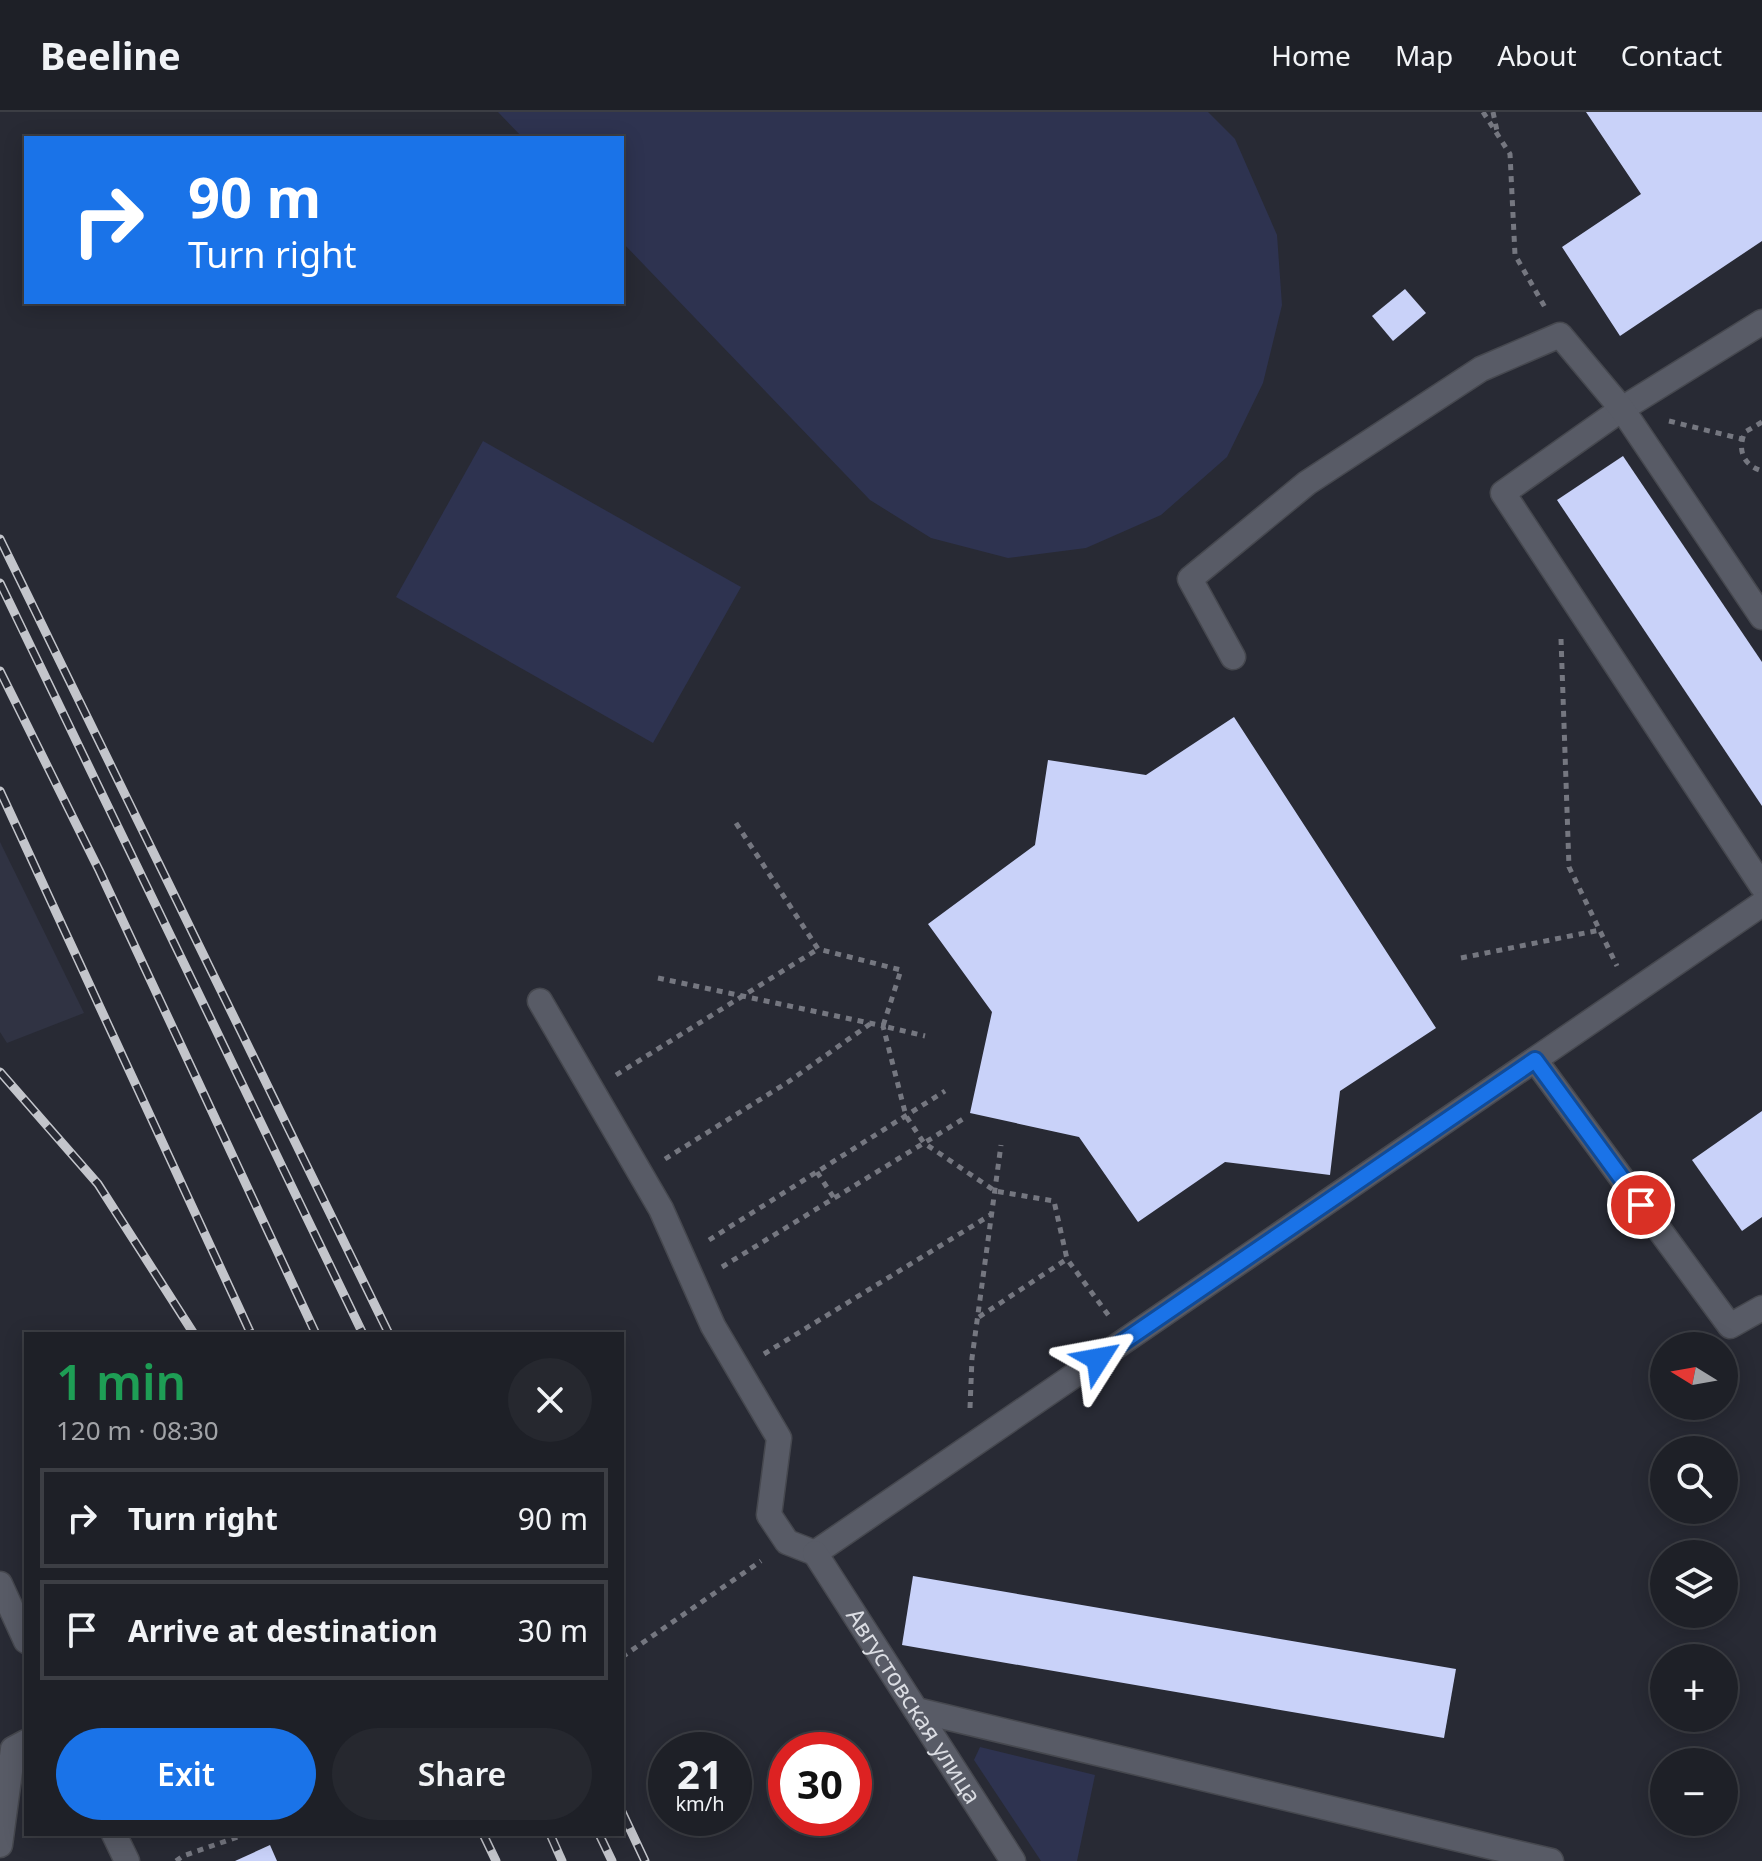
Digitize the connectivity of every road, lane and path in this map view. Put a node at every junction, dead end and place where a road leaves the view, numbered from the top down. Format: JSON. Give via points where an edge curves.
{"nodes":[{"id":1,"x":1483,"y":112,"type":"edge"},
{"id":2,"x":1493,"y":112,"type":"edge"},
{"id":3,"x":1498,"y":135,"type":"junction"},
{"id":4,"x":1762,"y":322,"type":"edge"},
{"id":5,"x":1560,"y":335,"type":"junction"},
{"id":6,"x":1622,"y":409,"type":"junction"},
{"id":7,"x":1762,"y":422,"type":"edge"},
{"id":8,"x":1742,"y":439,"type":"junction"},
{"id":9,"x":1762,"y":471,"type":"edge"},
{"id":10,"x":1762,"y":617,"type":"edge"},
{"id":11,"x":1561,"y":638,"type":"dead end"},
{"id":12,"x":1233,"y":657,"type":"dead end"},
{"id":13,"x":736,"y":823,"type":"dead end"},
{"id":14,"x":1762,"y":886,"type":"edge"},
{"id":15,"x":1762,"y":904,"type":"edge"},
{"id":16,"x":1600,"y":930,"type":"junction"},
{"id":17,"x":818,"y":949,"type":"junction"},
{"id":18,"x":1461,"y":958,"type":"dead end"},
{"id":19,"x":1621,"y":974,"type":"dead end"},
{"id":20,"x":658,"y":978,"type":"dead end"},
{"id":21,"x":744,"y":995,"type":"junction"},
{"id":22,"x":540,"y":1001,"type":"dead end"},
{"id":23,"x":871,"y":1023,"type":"junction"},
{"id":24,"x":883,"y":1026,"type":"junction"},
{"id":25,"x":925,"y":1036,"type":"dead end"},
{"id":26,"x":1535,"y":1060,"type":"junction"},
{"id":27,"x":591,"y":1090,"type":"junction"},
{"id":28,"x":945,"y":1091,"type":"dead end"},
{"id":29,"x":906,"y":1116,"type":"junction"},
{"id":30,"x":963,"y":1119,"type":"dead end"},
{"id":31,"x":924,"y":1143,"type":"junction"},
{"id":32,"x":1001,"y":1145,"type":"dead end"},
{"id":33,"x":817,"y":1172,"type":"junction"},
{"id":34,"x":640,"y":1174,"type":"junction"},
{"id":35,"x":995,"y":1191,"type":"junction"},
{"id":36,"x":834,"y":1198,"type":"junction"},
{"id":37,"x":992,"y":1214,"type":"junction"},
{"id":38,"x":682,"y":1257,"type":"junction"},
{"id":39,"x":1067,"y":1259,"type":"junction"},
{"id":40,"x":695,"y":1284,"type":"junction"},
{"id":41,"x":1762,"y":1308,"type":"edge"},
{"id":42,"x":978,"y":1317,"type":"junction"},
{"id":43,"x":1112,"y":1321,"type":"dead end"},
{"id":44,"x":739,"y":1370,"type":"junction"},
{"id":45,"x":970,"y":1417,"type":"dead end"},
{"id":46,"x":787,"y":1542,"type":"junction"},
{"id":47,"x":815,"y":1553,"type":"junction"},
{"id":48,"x":0,"y":1584,"type":"edge"},
{"id":49,"x":24,"y":1637,"type":"edge"},
{"id":50,"x":624,"y":1656,"type":"edge"},
{"id":51,"x":916,"y":1710,"type":"junction"},
{"id":52,"x":24,"y":1743,"type":"edge"},
{"id":53,"x":115,"y":1836,"type":"edge"},
{"id":54,"x":240,"y":1836,"type":"edge"},
{"id":55,"x":0,"y":1845,"type":"edge"},
{"id":56,"x":127,"y":1861,"type":"edge"},
{"id":57,"x":176,"y":1861,"type":"edge"},
{"id":58,"x":1013,"y":1861,"type":"edge"},
{"id":59,"x":1551,"y":1861,"type":"edge"}],
"edges":[{"from":1,"to":3,"type":"path"},
{"from":2,"to":3,"type":"path"},
{"from":3,"to":5,"type":"path","via":[[1510,154],[1515,255]]},
{"from":4,"to":6,"type":"street"},
{"from":5,"to":6,"type":"street"},
{"from":5,"to":12,"type":"street","via":[[1481,369],[1319,475],[1190,579]]},
{"from":6,"to":8,"type":"path"},
{"from":6,"to":10,"type":"street"},
{"from":6,"to":14,"type":"street","via":[[1503,493]]},
{"from":7,"to":8,"type":"path"},
{"from":8,"to":9,"type":"path","via":[[1743,456]]},
{"from":11,"to":16,"type":"path","via":[[1569,867]]},
{"from":13,"to":17,"type":"path"},
{"from":15,"to":26,"type":"street"},
{"from":16,"to":18,"type":"path"},
{"from":16,"to":19,"type":"path"},
{"from":17,"to":21,"type":"path"},
{"from":17,"to":24,"type":"path","via":[[901,970]]},
{"from":20,"to":21,"type":"path"},
{"from":21,"to":23,"type":"path"},
{"from":21,"to":27,"type":"path"},
{"from":22,"to":27,"type":"street"},
{"from":23,"to":24,"type":"path"},
{"from":23,"to":34,"type":"path"},
{"from":24,"to":25,"type":"path"},
{"from":24,"to":29,"type":"path"},
{"from":26,"to":41,"type":"street","via":[[1730,1326]]},
{"from":26,"to":47,"type":"street"},
{"from":27,"to":34,"type":"street"},
{"from":28,"to":29,"type":"path"},
{"from":29,"to":31,"type":"path"},
{"from":29,"to":33,"type":"path"},
{"from":30,"to":31,"type":"path"},
{"from":31,"to":35,"type":"path"},
{"from":31,"to":36,"type":"path"},
{"from":32,"to":35,"type":"path"},
{"from":33,"to":36,"type":"path"},
{"from":33,"to":38,"type":"path"},
{"from":34,"to":38,"type":"street"},
{"from":35,"to":37,"type":"path"},
{"from":35,"to":39,"type":"path","via":[[1054,1201]]},
{"from":36,"to":40,"type":"path"},
{"from":37,"to":42,"type":"path"},
{"from":37,"to":44,"type":"path"},
{"from":38,"to":40,"type":"street"},
{"from":39,"to":42,"type":"path"},
{"from":39,"to":43,"type":"path"},
{"from":40,"to":44,"type":"street"},
{"from":42,"to":45,"type":"path"},
{"from":44,"to":46,"type":"street","via":[[779,1438],[769,1515]]},
{"from":46,"to":47,"type":"street"},
{"from":46,"to":50,"type":"path"},
{"from":47,"to":51,"type":"street","name":"Августовская улица"},
{"from":48,"to":49,"type":"street"},
{"from":51,"to":58,"type":"street","name":"Августовская улица"},
{"from":51,"to":59,"type":"street"},
{"from":52,"to":55,"type":"street","via":[[13,1749]]},
{"from":53,"to":56,"type":"street"},
{"from":54,"to":57,"type":"path"}]}
